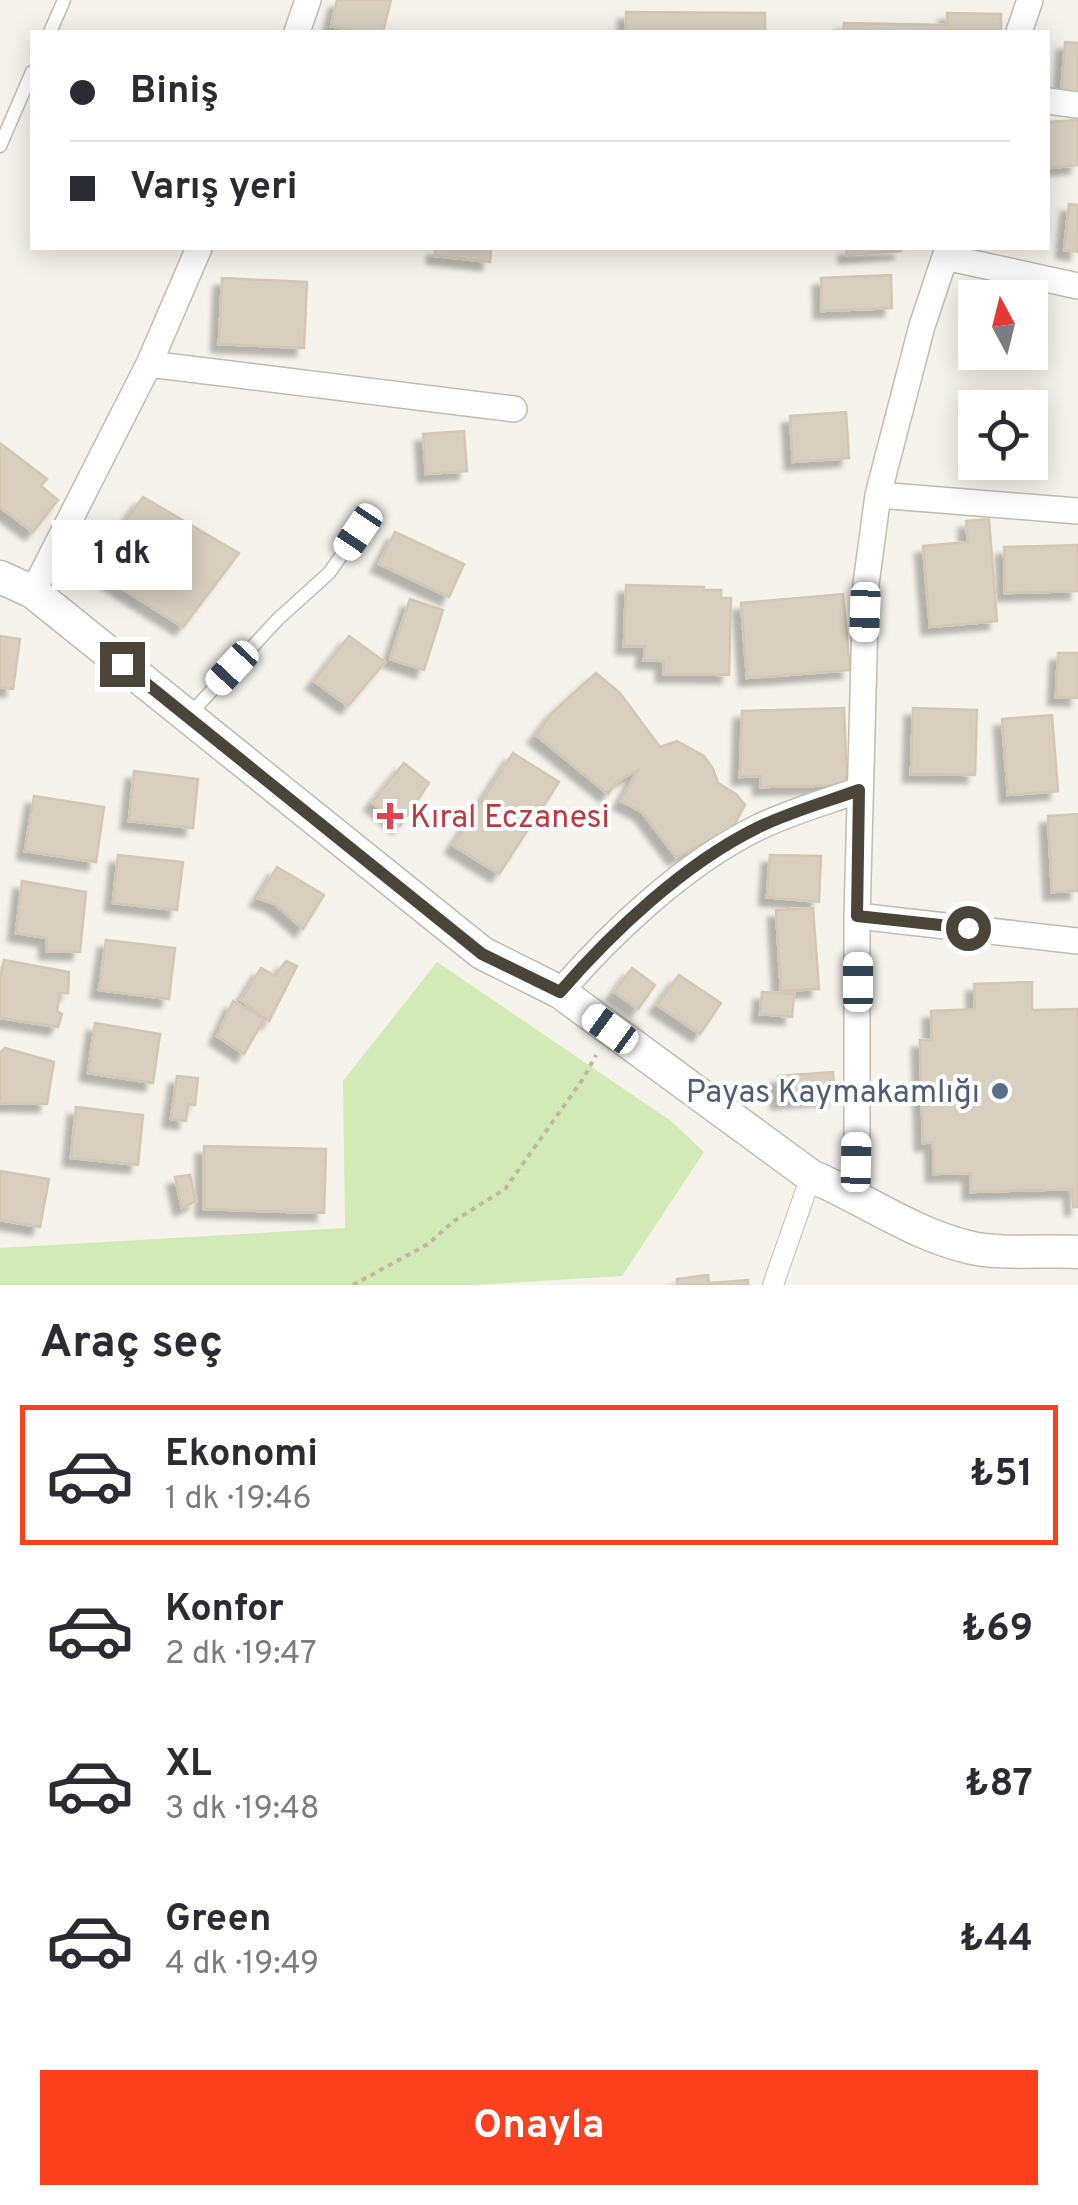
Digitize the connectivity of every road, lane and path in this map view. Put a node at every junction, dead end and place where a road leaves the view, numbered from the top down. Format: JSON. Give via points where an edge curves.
{"nodes":[{"id":1,"x":64,"y":0,"type":"edge"},
{"id":2,"x":308,"y":0,"type":"edge"},
{"id":3,"x":1030,"y":0,"type":"edge"},
{"id":4,"x":51,"y":30,"type":"edge"},
{"id":5,"x":297,"y":30,"type":"edge"},
{"id":6,"x":1021,"y":30,"type":"edge"},
{"id":7,"x":30,"y":77,"type":"edge"},
{"id":8,"x":1050,"y":101,"type":"edge"},
{"id":9,"x":1078,"y":105,"type":"edge"},
{"id":10,"x":0,"y":146,"type":"edge"},
{"id":11,"x":198,"y":250,"type":"edge"},
{"id":12,"x":946,"y":252,"type":"edge"},
{"id":13,"x":1078,"y":286,"type":"edge"},
{"id":14,"x":149,"y":364,"type":"junction"},
{"id":15,"x":514,"y":409,"type":"dead end"},
{"id":16,"x":878,"y":496,"type":"junction"},
{"id":17,"x":1078,"y":511,"type":"edge"},
{"id":18,"x":358,"y":532,"type":"dead end"},
{"id":19,"x":11,"y":580,"type":"edge"},
{"id":20,"x":187,"y":716,"type":"junction"},
{"id":21,"x":859,"y":790,"type":"junction"},
{"id":22,"x":857,"y":916,"type":"junction"},
{"id":23,"x":1078,"y":940,"type":"edge"},
{"id":24,"x":560,"y":992,"type":"junction"},
{"id":25,"x":610,"y":1029,"type":"junction"},
{"id":26,"x":811,"y":1176,"type":"junction"},
{"id":27,"x":857,"y":1195,"type":"junction"},
{"id":28,"x":1078,"y":1252,"type":"edge"},
{"id":29,"x":352,"y":1285,"type":"edge"},
{"id":30,"x":774,"y":1285,"type":"edge"}],
"edges":[{"from":1,"to":4,"type":"lane"},
{"from":2,"to":5,"type":"street"},
{"from":3,"to":6,"type":"street"},
{"from":7,"to":10,"type":"lane"},
{"from":8,"to":9,"type":"street"},
{"from":11,"to":14,"type":"street"},
{"from":12,"to":13,"type":"street"},
{"from":12,"to":16,"type":"street"},
{"from":14,"to":15,"type":"street"},
{"from":14,"to":19,"type":"street"},
{"from":16,"to":17,"type":"street"},
{"from":16,"to":21,"type":"street","via":[[866,584]]},
{"from":18,"to":20,"type":"lane","via":[[329,573]]},
{"from":19,"to":20,"type":"street"},
{"from":20,"to":24,"type":"street","via":[[482,954]]},
{"from":21,"to":22,"type":"street"},
{"from":21,"to":24,"type":"street","via":[[758,827],[695,864]]},
{"from":22,"to":23,"type":"street"},
{"from":22,"to":27,"type":"street"},
{"from":24,"to":25,"type":"street"},
{"from":25,"to":26,"type":"street"},
{"from":25,"to":29,"type":"path","via":[[583,1079],[504,1189],[428,1244]]},
{"from":26,"to":27,"type":"street"},
{"from":26,"to":30,"type":"street"},
{"from":27,"to":28,"type":"street","via":[[906,1226],[972,1248]]}]}
